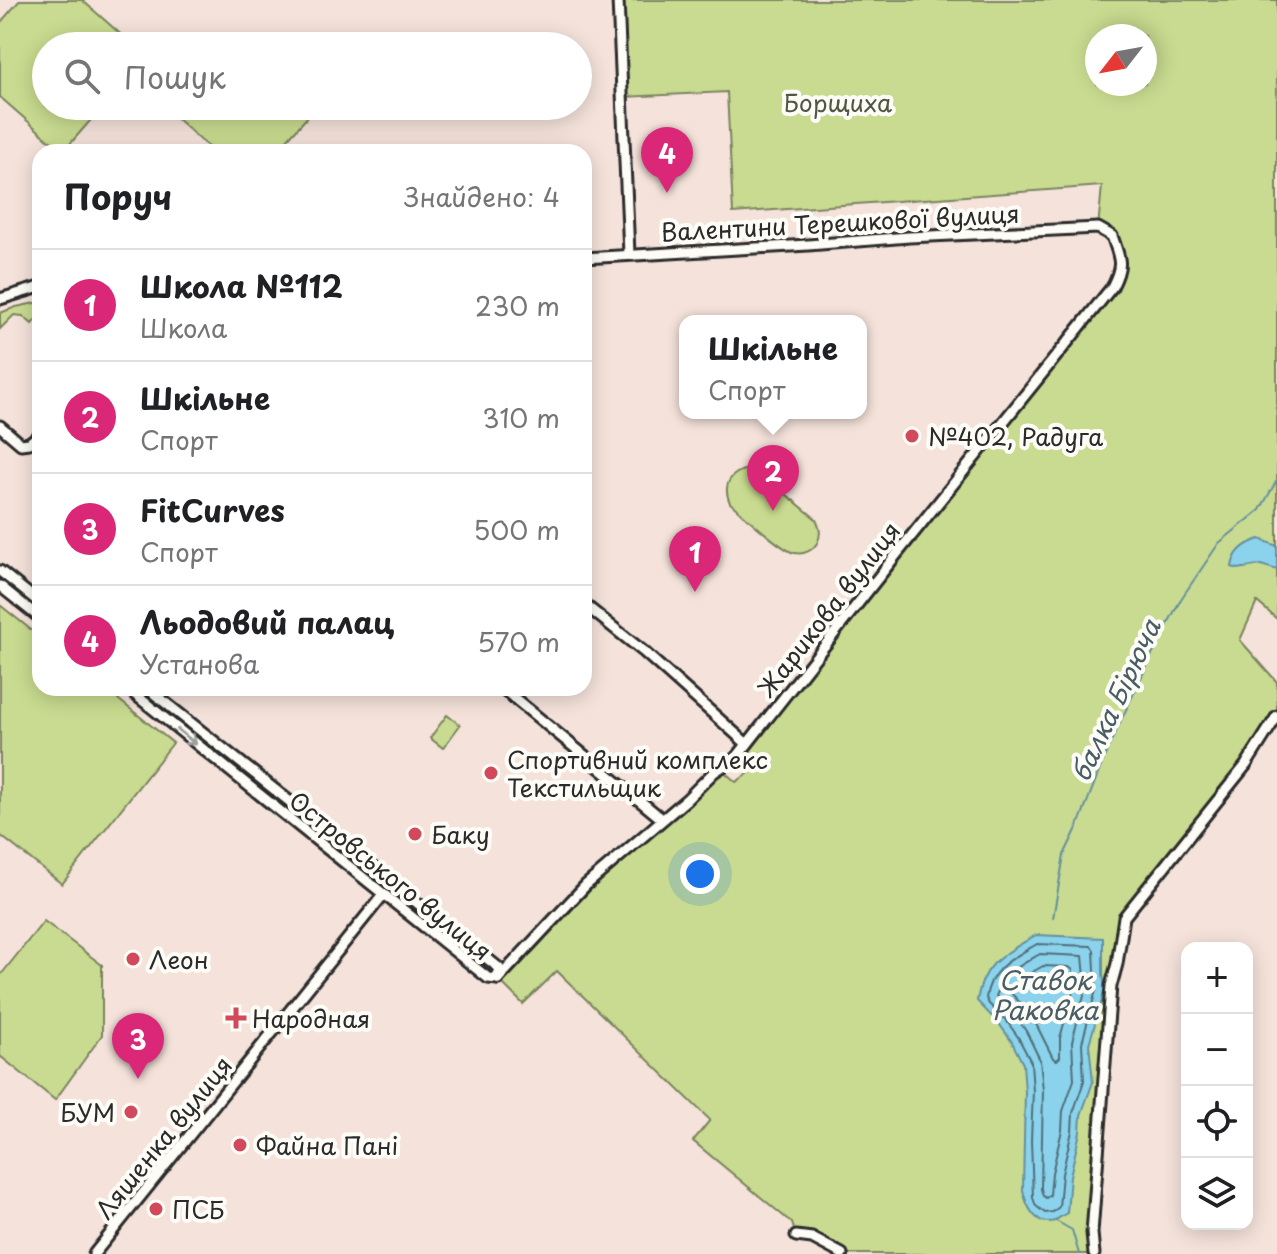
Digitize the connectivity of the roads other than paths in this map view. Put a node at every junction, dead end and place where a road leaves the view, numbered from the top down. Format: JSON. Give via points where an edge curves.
{"nodes":[{"id":1,"x":618,"y":0,"type":"edge"},
{"id":2,"x":1098,"y":228,"type":"joint"},
{"id":3,"x":629,"y":254,"type":"junction"},
{"id":4,"x":592,"y":257,"type":"edge"},
{"id":5,"x":32,"y":289,"type":"edge"},
{"id":6,"x":0,"y":299,"type":"edge"},
{"id":7,"x":0,"y":426,"type":"edge"},
{"id":8,"x":32,"y":441,"type":"edge"},
{"id":9,"x":0,"y":571,"type":"edge"},
{"id":10,"x":0,"y":586,"type":"edge"},
{"id":11,"x":32,"y":597,"type":"edge"},
{"id":12,"x":592,"y":610,"type":"edge"},
{"id":13,"x":32,"y":612,"type":"edge"},
{"id":14,"x":137,"y":696,"type":"edge"},
{"id":15,"x":157,"y":696,"type":"edge"},
{"id":16,"x":512,"y":696,"type":"edge"},
{"id":17,"x":1277,"y":716,"type":"edge"},
{"id":18,"x":747,"y":744,"type":"junction"},
{"id":19,"x":662,"y":819,"type":"junction"},
{"id":20,"x":383,"y":895,"type":"junction"},
{"id":21,"x":498,"y":979,"type":"junction"},
{"id":22,"x":796,"y":1236,"type":"dead end"},
{"id":23,"x":94,"y":1254,"type":"edge"},
{"id":24,"x":842,"y":1254,"type":"edge"},
{"id":25,"x":1094,"y":1254,"type":"edge"}],
"edges":[{"from":1,"to":3,"type":"street"},
{"from":2,"to":3,"type":"street","name":"Валентини Терешкової вулиця"},
{"from":2,"to":18,"type":"street","name":"Жарикова вулиця","via":[[1112,236],[1121,261],[1112,287]]},
{"from":3,"to":4,"type":"street","name":"Валентини Терешкової вулиця"},
{"from":5,"to":6,"type":"street"},
{"from":7,"to":8,"type":"street","via":[[21,444]]},
{"from":9,"to":11,"type":"street"},
{"from":10,"to":13,"type":"street"},
{"from":12,"to":18,"type":"street"},
{"from":14,"to":20,"type":"street","name":"Островського вулиця","one_way":true},
{"from":15,"to":21,"type":"street","name":"Островського вулиця","via":[[499,968]]},
{"from":16,"to":19,"type":"street"},
{"from":17,"to":25,"type":"street","via":[[1246,765],[1124,917],[1111,986]]},
{"from":18,"to":19,"type":"street","name":"Жарикова вулиця"},
{"from":19,"to":21,"type":"street","name":"Жарикова вулиця","via":[[586,885]]},
{"from":20,"to":21,"type":"street","name":"Островського вулиця","via":[[488,978]]},
{"from":20,"to":23,"type":"street","name":"Ляшенка вулиця"},
{"from":22,"to":24,"type":"street"}]}
